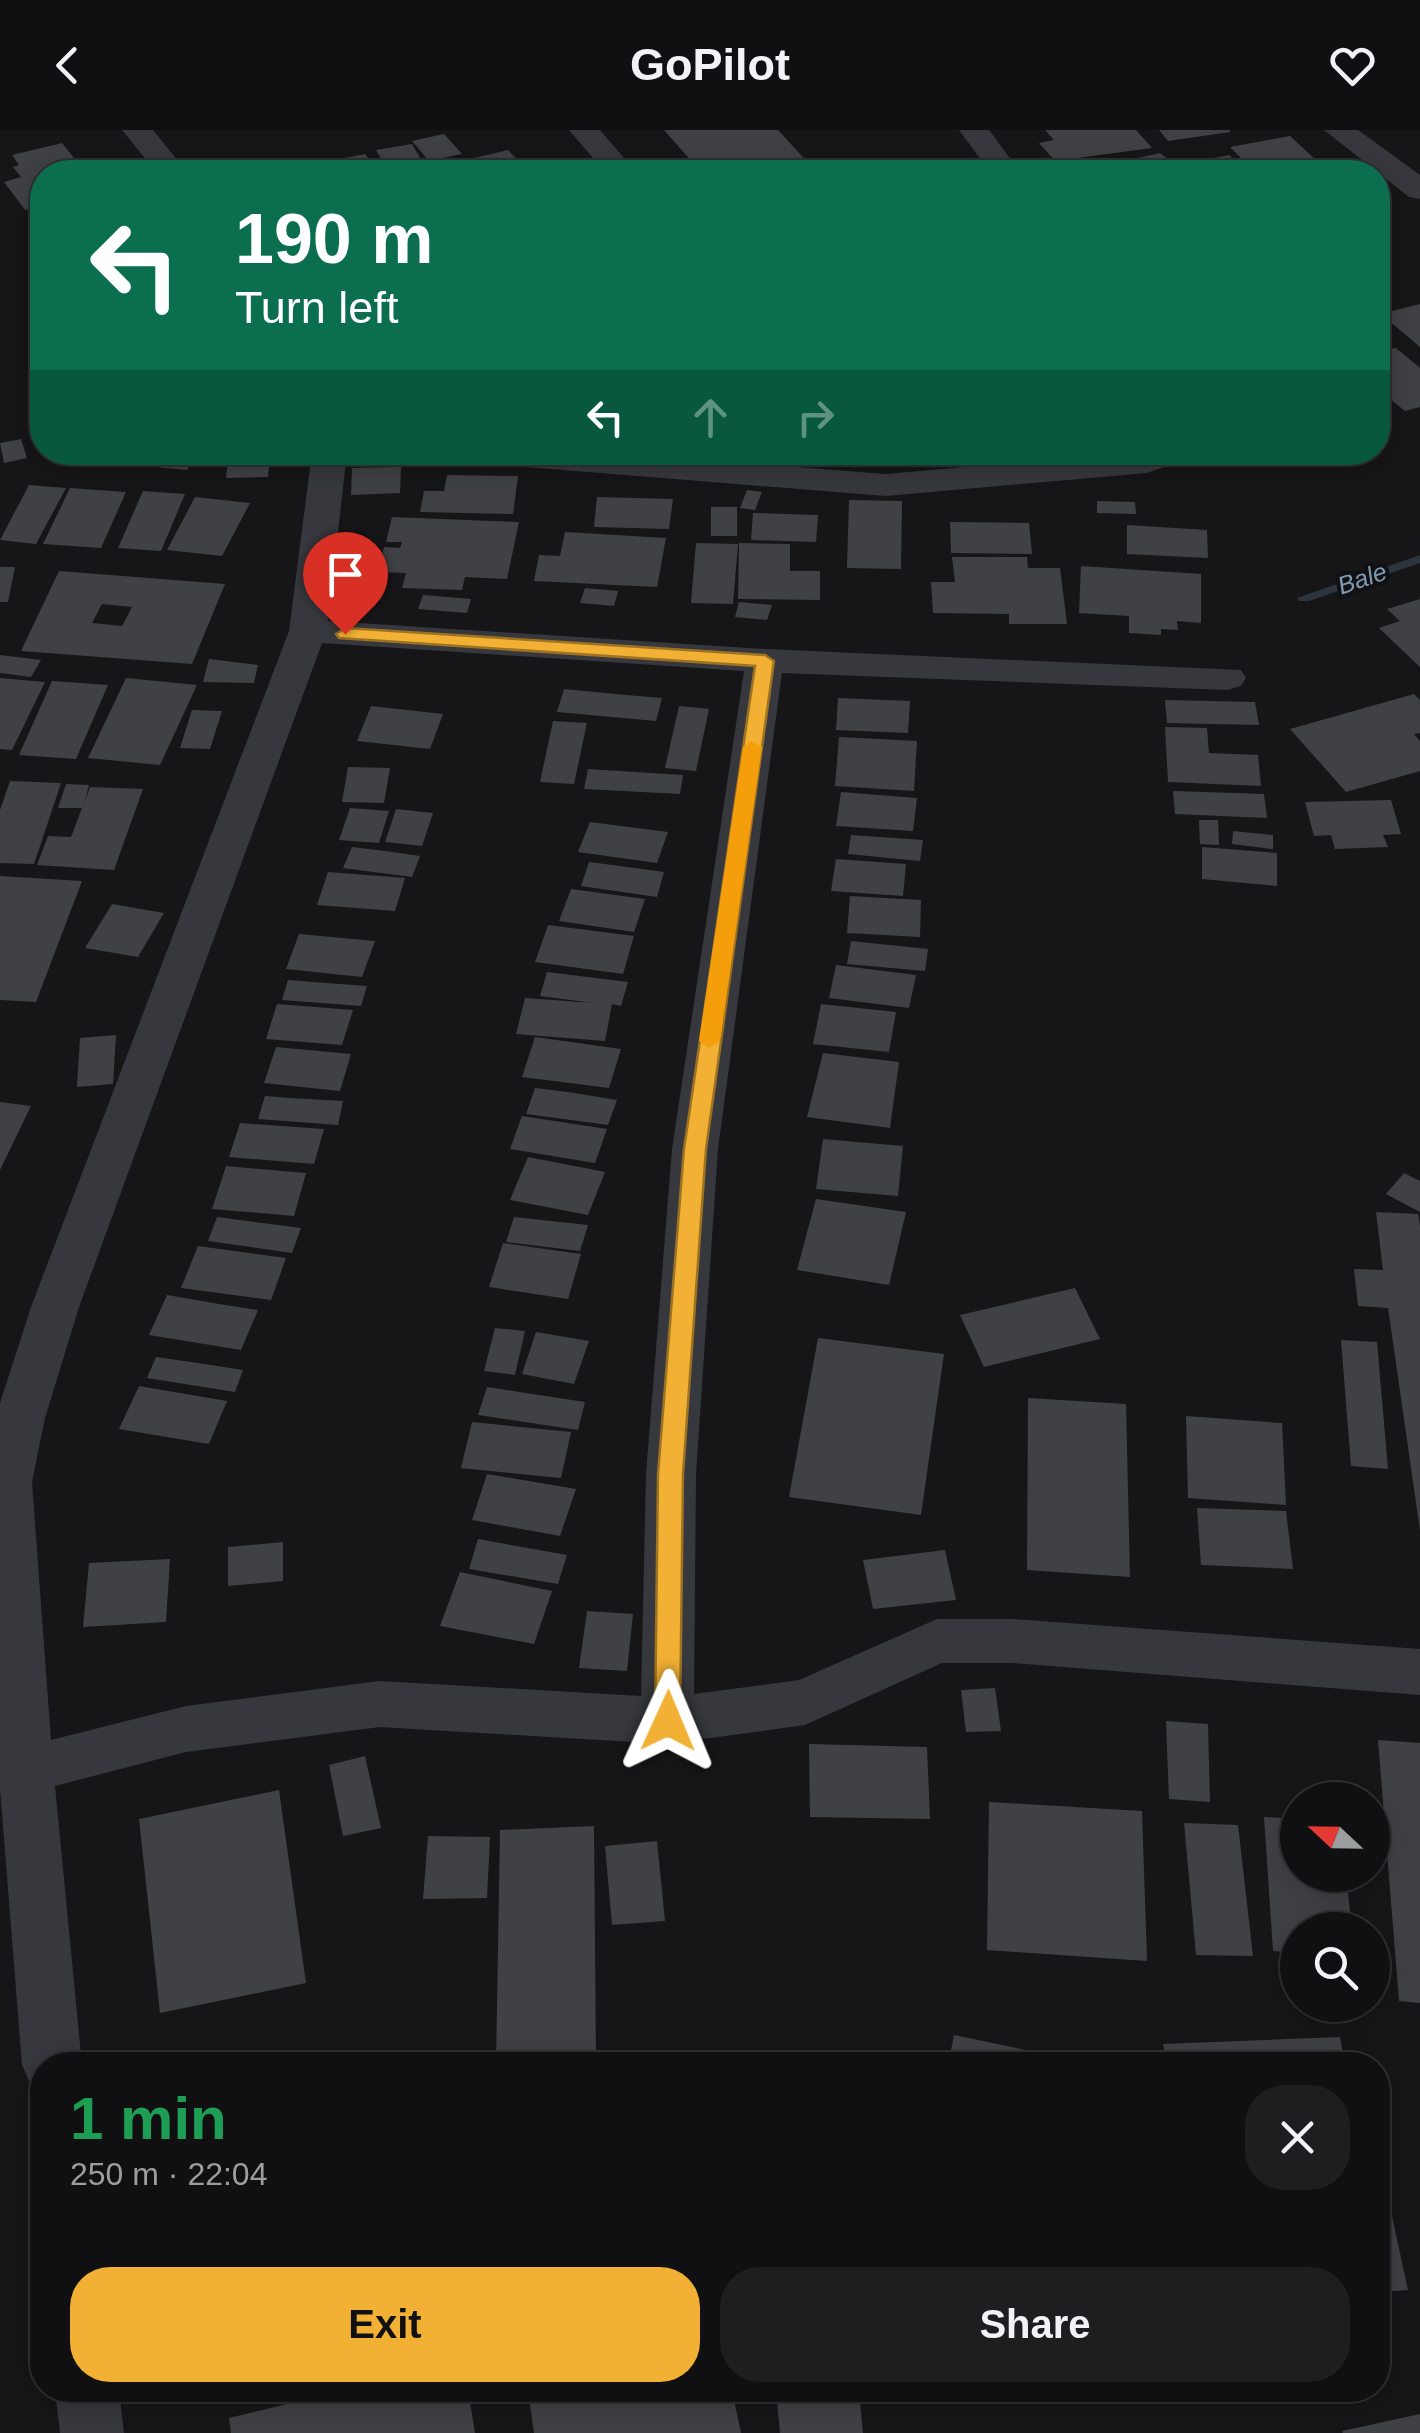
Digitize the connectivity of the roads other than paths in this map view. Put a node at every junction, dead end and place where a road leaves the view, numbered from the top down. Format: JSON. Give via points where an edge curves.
{"nodes":[{"id":1,"x":137,"y":130,"type":"edge"},
{"id":2,"x":584,"y":130,"type":"edge"},
{"id":3,"x":974,"y":130,"type":"edge"},
{"id":4,"x":1339,"y":130,"type":"edge"},
{"id":5,"x":162,"y":160,"type":"edge"},
{"id":6,"x":610,"y":160,"type":"edge"},
{"id":7,"x":996,"y":160,"type":"edge"},
{"id":8,"x":1380,"y":160,"type":"edge"},
{"id":9,"x":1390,"y":168,"type":"edge"},
{"id":10,"x":1420,"y":190,"type":"edge"},
{"id":11,"x":328,"y":465,"type":"edge"},
{"id":12,"x":630,"y":465,"type":"edge"},
{"id":13,"x":1113,"y":465,"type":"edge"},
{"id":14,"x":308,"y":631,"type":"junction"},
{"id":15,"x":765,"y":661,"type":"junction"},
{"id":16,"x":1226,"y":678,"type":"dead end"},
{"id":17,"x":1420,"y":1672,"type":"edge"},
{"id":18,"x":668,"y":1721,"type":"junction"},
{"id":19,"x":26,"y":1770,"type":"junction"},
{"id":20,"x":51,"y":2052,"type":"edge"},
{"id":21,"x":88,"y":2402,"type":"edge"},
{"id":22,"x":92,"y":2433,"type":"edge"}],
"edges":[{"from":1,"to":5,"type":"street"},
{"from":2,"to":6,"type":"street"},
{"from":3,"to":7,"type":"street"},
{"from":4,"to":8,"type":"street"},
{"from":9,"to":10,"type":"street"},
{"from":11,"to":14,"type":"street"},
{"from":12,"to":13,"type":"street","via":[[886,485]]},
{"from":14,"to":15,"type":"street"},
{"from":14,"to":19,"type":"street","via":[[20,1418],[7,1482]]},
{"from":15,"to":16,"type":"street"},
{"from":15,"to":18,"type":"street","via":[[695,1149],[670,1474]]},
{"from":17,"to":18,"type":"street","via":[[937,1641],[805,1702]]},
{"from":18,"to":19,"type":"street","via":[[380,1704],[186,1729]]},
{"from":19,"to":20,"type":"street"},
{"from":21,"to":22,"type":"street"}]}
